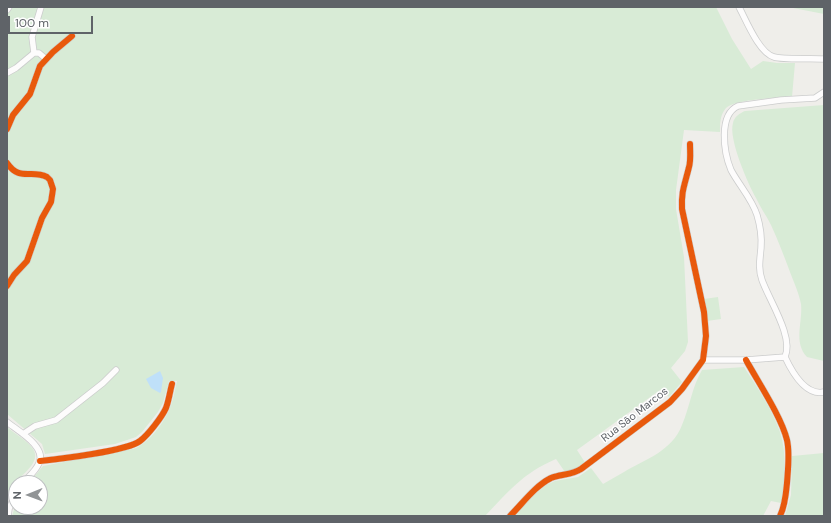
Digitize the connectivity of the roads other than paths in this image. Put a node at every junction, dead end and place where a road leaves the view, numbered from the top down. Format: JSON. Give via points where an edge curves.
{"nodes":[{"id":1,"x":9,"y":7,"type":"edge"},
{"id":2,"x":41,"y":7,"type":"edge"},
{"id":3,"x":739,"y":7,"type":"edge"},
{"id":4,"x":7,"y":10,"type":"edge"},
{"id":5,"x":72,"y":36,"type":"dead end"},
{"id":6,"x":34,"y":53,"type":"junction"},
{"id":7,"x":46,"y":59,"type":"junction"},
{"id":8,"x":824,"y":59,"type":"edge"},
{"id":9,"x":7,"y":73,"type":"edge"},
{"id":10,"x":824,"y":92,"type":"edge"},
{"id":11,"x":7,"y":129,"type":"edge"},
{"id":12,"x":690,"y":144,"type":"dead end"},
{"id":13,"x":7,"y":163,"type":"edge"},
{"id":14,"x":7,"y":286,"type":"edge"},
{"id":15,"x":785,"y":357,"type":"junction"},
{"id":16,"x":703,"y":360,"type":"junction"},
{"id":17,"x":746,"y":360,"type":"junction"},
{"id":18,"x":116,"y":370,"type":"dead end"},
{"id":19,"x":172,"y":384,"type":"dead end"},
{"id":20,"x":824,"y":392,"type":"edge"},
{"id":21,"x":7,"y":422,"type":"edge"},
{"id":22,"x":23,"y":434,"type":"junction"},
{"id":23,"x":40,"y":461,"type":"junction"},
{"id":24,"x":31,"y":475,"type":"edge"},
{"id":25,"x":510,"y":516,"type":"edge"},
{"id":26,"x":780,"y":516,"type":"edge"}],
"edges":[{"from":1,"to":4,"type":"street"},
{"from":2,"to":6,"type":"street","via":[[32,37]]},
{"from":3,"to":8,"type":"street","via":[[768,55],[778,58]]},
{"from":5,"to":7,"type":"street"},
{"from":6,"to":7,"type":"street","via":[[39,53]]},
{"from":6,"to":9,"type":"street"},
{"from":7,"to":11,"type":"street","via":[[38,70],[30,94],[13,115]]},
{"from":10,"to":15,"type":"street","via":[[815,98],[738,106],[733,109],[724,127],[730,166],[757,216],[761,232],[760,275],[785,335],[788,348]]},
{"from":12,"to":16,"type":"street","name":"Rua São Marcos","via":[[689,167],[682,203],[704,312],[706,336]]},
{"from":13,"to":14,"type":"street","via":[[12,170],[21,175],[38,174],[47,177],[52,184],[53,193],[27,261]]},
{"from":15,"to":17,"type":"street"},
{"from":15,"to":20,"type":"street","via":[[805,386],[814,392]]},
{"from":16,"to":17,"type":"street"},
{"from":16,"to":25,"type":"street","name":"Rua São Marcos","via":[[666,406],[581,470],[553,477],[543,483]]},
{"from":17,"to":26,"type":"street","via":[[778,417],[787,439],[788,478]]},
{"from":18,"to":22,"type":"street","via":[[56,420],[35,426]]},
{"from":19,"to":23,"type":"street","via":[[166,409],[144,438],[135,444],[91,454]]},
{"from":21,"to":22,"type":"street"},
{"from":22,"to":23,"type":"street","via":[[40,450]]},
{"from":23,"to":24,"type":"street"}]}
